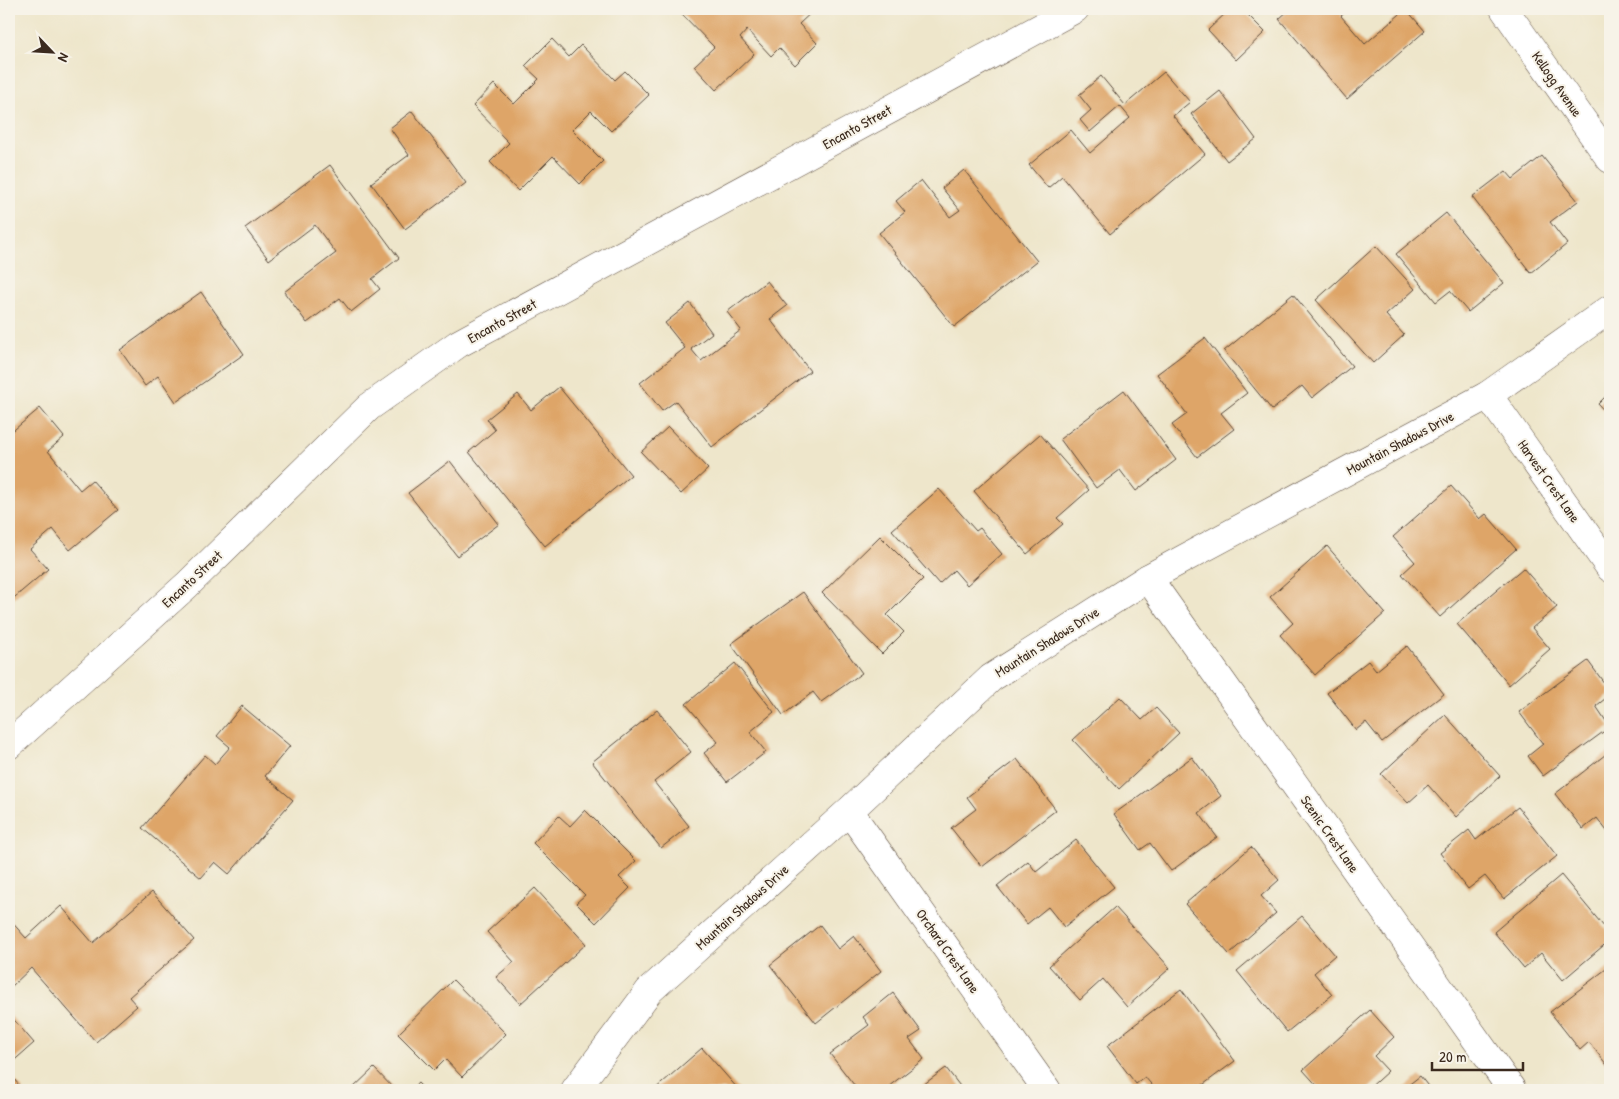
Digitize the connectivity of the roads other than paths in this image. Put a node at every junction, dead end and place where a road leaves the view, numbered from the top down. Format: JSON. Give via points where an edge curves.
{"nodes":[{"id":1,"x":1075,"y":9,"type":"edge"},
{"id":2,"x":1504,"y":9,"type":"edge"},
{"id":3,"x":1610,"y":159,"type":"edge"},
{"id":4,"x":1610,"y":309,"type":"edge"},
{"id":5,"x":1488,"y":395,"type":"junction"},
{"id":6,"x":1610,"y":568,"type":"edge"},
{"id":7,"x":1148,"y":578,"type":"junction"},
{"id":8,"x":9,"y":745,"type":"edge"},
{"id":9,"x":849,"y":811,"type":"junction"},
{"id":10,"x":575,"y":1090,"type":"edge"},
{"id":11,"x":1047,"y":1090,"type":"edge"},
{"id":12,"x":1512,"y":1090,"type":"edge"}],
"edges":[{"from":1,"to":8,"type":"street","name":"Encanto Street","via":[[458,344],[369,407],[187,585]]},
{"from":2,"to":3,"type":"street","name":"Kellogg Avenue"},
{"from":4,"to":5,"type":"street","name":"Mountain Shadows Drive"},
{"from":5,"to":6,"type":"street","name":"Harvest Crest Lane"},
{"from":5,"to":7,"type":"street","name":"Mountain Shadows Drive"},
{"from":7,"to":9,"type":"street","name":"Mountain Shadows Drive","via":[[991,678]]},
{"from":7,"to":12,"type":"street","name":"Scenic Crest Lane"},
{"from":9,"to":10,"type":"street","name":"Mountain Shadows Drive","via":[[649,991]]},
{"from":9,"to":11,"type":"street","name":"Orchard Crest Lane"}]}
